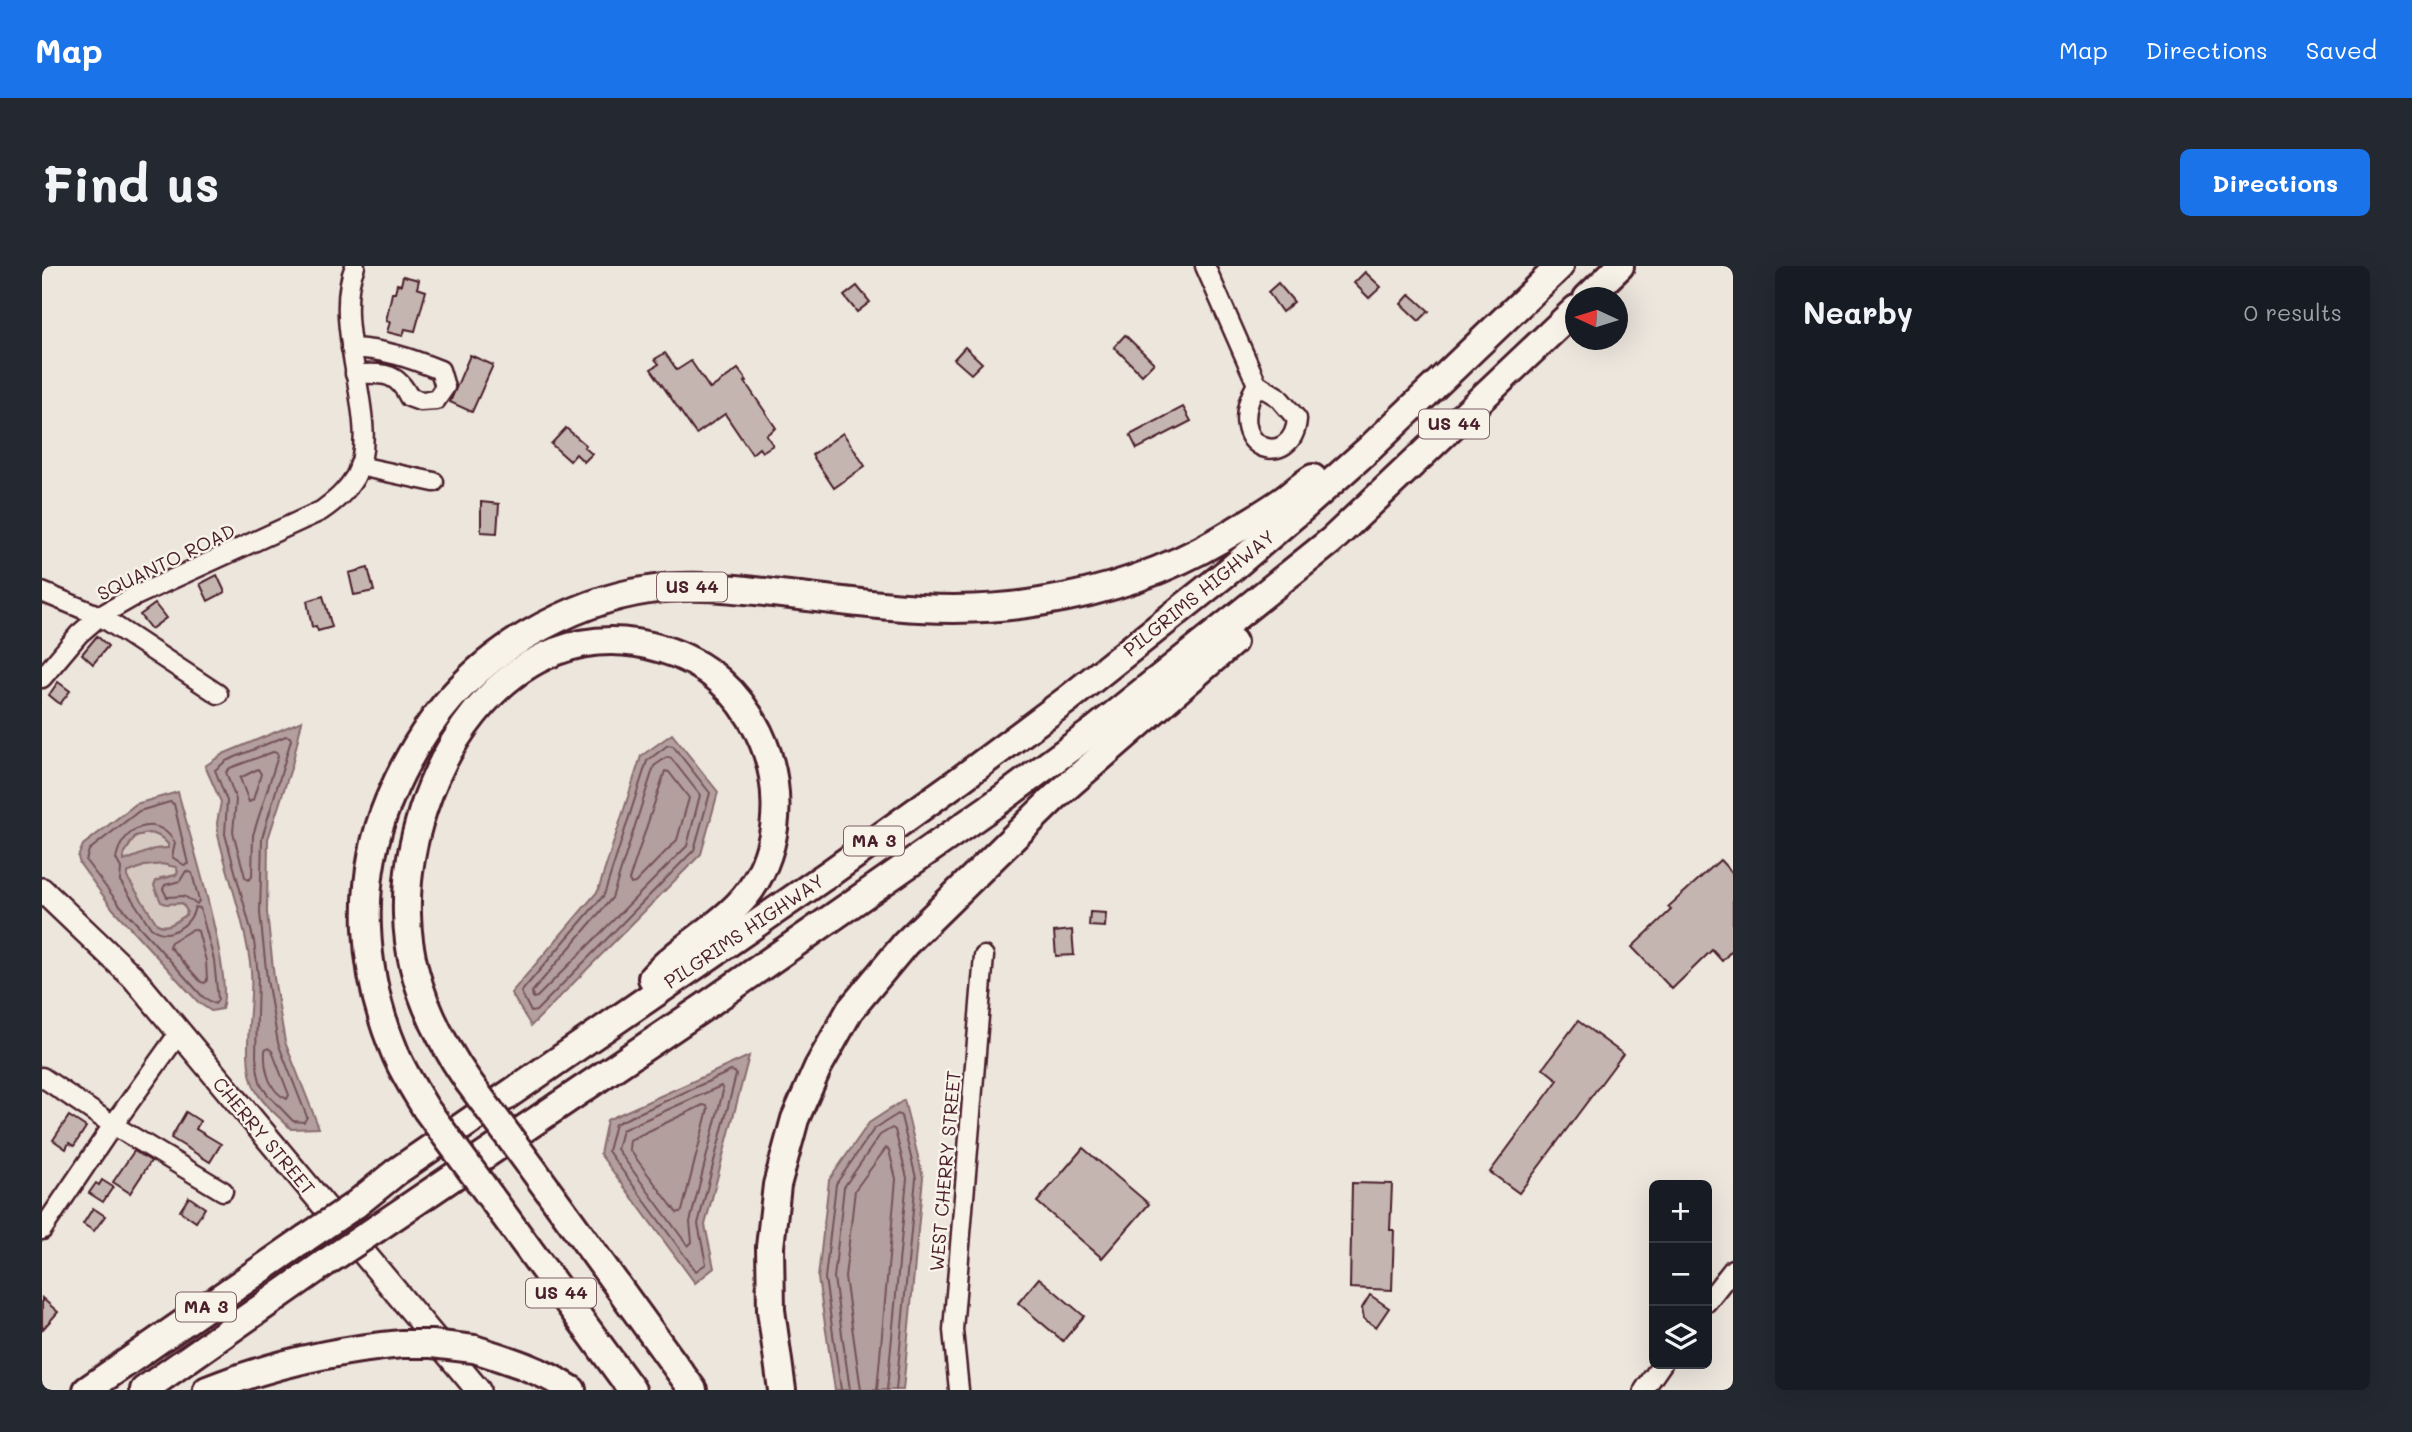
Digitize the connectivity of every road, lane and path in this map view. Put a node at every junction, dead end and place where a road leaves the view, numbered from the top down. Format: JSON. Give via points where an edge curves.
{"nodes":[{"id":1,"x":1205,"y":266,"type":"edge"},
{"id":2,"x":1560,"y":266,"type":"edge"},
{"id":3,"x":1620,"y":266,"type":"edge"},
{"id":4,"x":351,"y":268,"type":"edge"},
{"id":5,"x":1598,"y":287,"type":"edge"},
{"id":6,"x":1565,"y":319,"type":"edge"},
{"id":7,"x":351,"y":348,"type":"junction"},
{"id":8,"x":396,"y":354,"type":"junction"},
{"id":9,"x":355,"y":374,"type":"junction"},
{"id":10,"x":389,"y":375,"type":"junction"},
{"id":11,"x":1256,"y":384,"type":"dead end"},
{"id":12,"x":1370,"y":448,"type":"junction"},
{"id":13,"x":359,"y":466,"type":"junction"},
{"id":14,"x":435,"y":482,"type":"dead end"},
{"id":15,"x":1332,"y":540,"type":"junction"},
{"id":16,"x":42,"y":592,"type":"edge"},
{"id":17,"x":100,"y":616,"type":"junction"},
{"id":18,"x":42,"y":678,"type":"edge"},
{"id":19,"x":218,"y":694,"type":"dead end"},
{"id":20,"x":42,"y":890,"type":"edge"},
{"id":21,"x":985,"y":956,"type":"dead end"},
{"id":22,"x":618,"y":1018,"type":"junction"},
{"id":23,"x":179,"y":1033,"type":"junction"},
{"id":24,"x":42,"y":1077,"type":"edge"},
{"id":25,"x":113,"y":1125,"type":"junction"},
{"id":26,"x":223,"y":1191,"type":"dead end"},
{"id":27,"x":42,"y":1230,"type":"edge"},
{"id":28,"x":1733,"y":1269,"type":"edge"},
{"id":29,"x":1712,"y":1296,"type":"edge"},
{"id":30,"x":1659,"y":1369,"type":"edge"},
{"id":31,"x":87,"y":1390,"type":"edge"},
{"id":32,"x":144,"y":1390,"type":"edge"},
{"id":33,"x":207,"y":1390,"type":"edge"},
{"id":34,"x":478,"y":1390,"type":"edge"},
{"id":35,"x":572,"y":1390,"type":"edge"},
{"id":36,"x":632,"y":1390,"type":"edge"},
{"id":37,"x":693,"y":1390,"type":"edge"},
{"id":38,"x":782,"y":1390,"type":"edge"},
{"id":39,"x":959,"y":1390,"type":"edge"},
{"id":40,"x":1644,"y":1390,"type":"edge"}],
"edges":[{"from":1,"to":11,"type":"street"},
{"from":2,"to":12,"type":"highway","name":"PILGRIMS HIGHWAY","number":"US 44"},
{"from":3,"to":5,"type":"highway"},
{"from":4,"to":7,"type":"street"},
{"from":6,"to":15,"type":"highway","name":"PILGRIMS HIGHWAY","number":"US 44"},
{"from":7,"to":8,"type":"street"},
{"from":7,"to":9,"type":"street"},
{"from":8,"to":10,"type":"street"},
{"from":8,"to":10,"type":"street","via":[[440,370],[445,387],[436,400],[421,401],[409,397],[402,383]]},
{"from":9,"to":10,"type":"street"},
{"from":9,"to":13,"type":"street","via":[[362,417]]},
{"from":12,"to":22,"type":"highway","name":"PILGRIMS HIGHWAY","number":"MA 3","via":[[1230,570],[1068,699],[863,849]]},
{"from":12,"to":36,"type":"highway","number":"US 44","bridge":true,"via":[[1181,560],[1147,575],[1069,597],[942,610],[713,587],[650,590],[598,602],[511,644],[482,666],[419,739],[395,784],[375,842],[367,911],[371,972],[384,1024],[397,1059],[426,1109]]},
{"from":13,"to":14,"type":"street"},
{"from":13,"to":17,"type":"street","name":"SQUANTO ROAD","via":[[340,498],[326,508]]},
{"from":15,"to":32,"type":"highway","name":"PILGRIMS HIGHWAY","number":"MA 3","bridge":true,"via":[[995,804]]},
{"from":15,"to":38,"type":"highway","number":"US 44","via":[[1277,603],[1055,797],[905,944],[850,1010],[795,1119],[777,1185],[770,1247],[771,1310]]},
{"from":16,"to":17,"type":"street"},
{"from":17,"to":18,"type":"street","name":"SQUANTO ROAD"},
{"from":17,"to":19,"type":"street"},
{"from":20,"to":23,"type":"main road","name":"CHERRY STREET","via":[[134,978]]},
{"from":21,"to":39,"type":"street","name":"WEST CHERRY STREET","via":[[953,1330]]},
{"from":22,"to":31,"type":"highway","name":"PILGRIMS HIGHWAY","number":"MA 3","bridge":true},
{"from":22,"to":37,"type":"highway","bridge":true,"via":[[660,969],[731,911],[756,882],[774,831],[776,792],[763,741],[731,690],[674,653],[606,641],[541,657],[497,689],[463,728],[431,783],[413,840],[407,889],[410,949],[418,986],[448,1052]]},
{"from":23,"to":25,"type":"street"},
{"from":23,"to":34,"type":"main road","name":"CHERRY STREET"},
{"from":24,"to":25,"type":"street"},
{"from":25,"to":26,"type":"street"},
{"from":25,"to":27,"type":"street"},
{"from":28,"to":29,"type":"street"},
{"from":30,"to":40,"type":"street"},
{"from":33,"to":35,"type":"highway","bridge":true,"via":[[293,1363],[402,1344],[474,1349],[550,1376]]}]}
